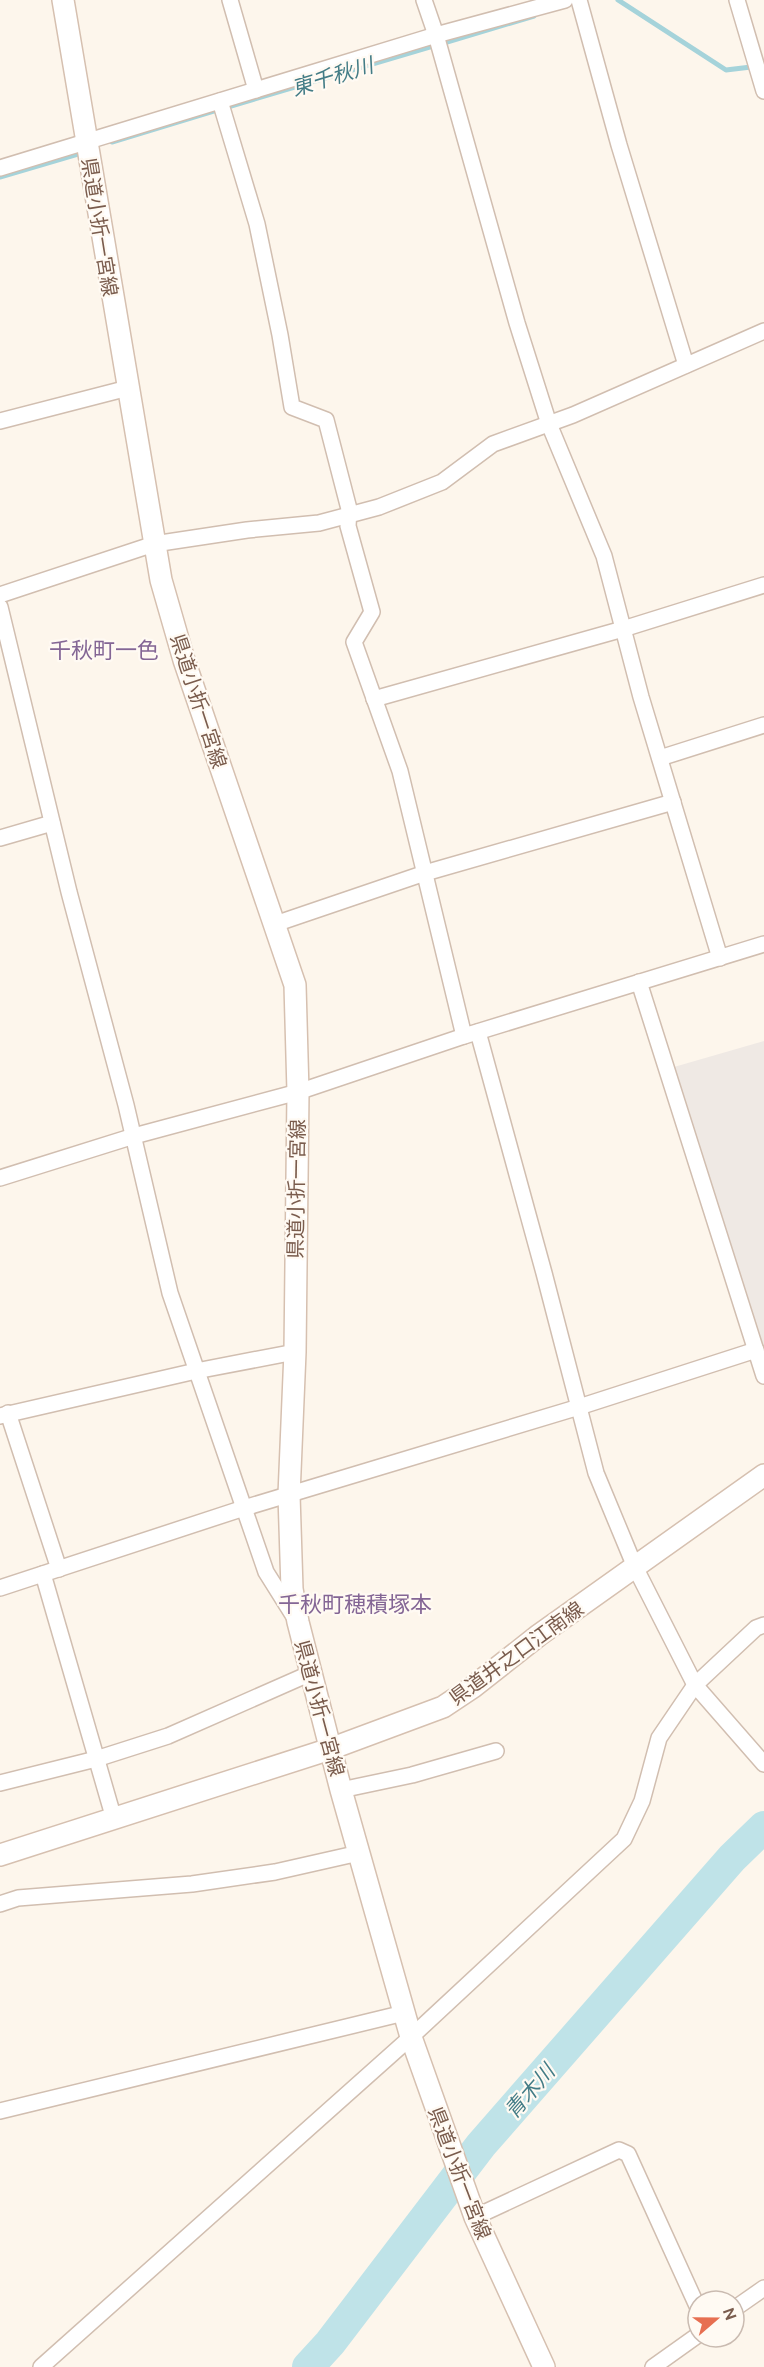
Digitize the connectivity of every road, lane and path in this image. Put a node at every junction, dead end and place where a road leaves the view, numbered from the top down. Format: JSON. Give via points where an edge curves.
{"nodes":[{"id":1,"x":63,"y":0,"type":"edge"},
{"id":2,"x":230,"y":0,"type":"edge"},
{"id":3,"x":424,"y":0,"type":"edge"},
{"id":4,"x":565,"y":0,"type":"edge"},
{"id":5,"x":579,"y":0,"type":"edge"},
{"id":6,"x":737,"y":0,"type":"edge"},
{"id":7,"x":436,"y":35,"type":"junction"},
{"id":8,"x":256,"y":90,"type":"junction"},
{"id":9,"x":764,"y":91,"type":"edge"},
{"id":10,"x":220,"y":101,"type":"junction"},
{"id":11,"x":86,"y":141,"type":"junction"},
{"id":12,"x":0,"y":168,"type":"edge"},
{"id":13,"x":764,"y":331,"type":"edge"},
{"id":14,"x":686,"y":365,"type":"junction"},
{"id":15,"x":128,"y":388,"type":"junction"},
{"id":16,"x":0,"y":421,"type":"edge"},
{"id":17,"x":549,"y":424,"type":"junction"},
{"id":18,"x":349,"y":515,"type":"junction"},
{"id":19,"x":154,"y":544,"type":"junction"},
{"id":20,"x":764,"y":585,"type":"edge"},
{"id":21,"x":0,"y":594,"type":"edge"},
{"id":22,"x":0,"y":607,"type":"edge"},
{"id":23,"x":623,"y":629,"type":"junction"},
{"id":24,"x":374,"y":699,"type":"junction"},
{"id":25,"x":764,"y":725,"type":"edge"},
{"id":26,"x":660,"y":758,"type":"junction"},
{"id":27,"x":673,"y":802,"type":"junction"},
{"id":28,"x":52,"y":823,"type":"junction"},
{"id":29,"x":0,"y":838,"type":"edge"},
{"id":30,"x":425,"y":873,"type":"junction"},
{"id":31,"x":275,"y":924,"type":"junction"},
{"id":32,"x":764,"y":944,"type":"edge"},
{"id":33,"x":720,"y":958,"type":"junction"},
{"id":34,"x":639,"y":982,"type":"junction"},
{"id":35,"x":471,"y":1034,"type":"junction"},
{"id":36,"x":298,"y":1092,"type":"junction"},
{"id":37,"x":134,"y":1136,"type":"junction"},
{"id":38,"x":0,"y":1178,"type":"edge"},
{"id":39,"x":756,"y":1350,"type":"junction"},
{"id":40,"x":295,"y":1352,"type":"junction"},
{"id":41,"x":196,"y":1371,"type":"junction"},
{"id":42,"x":764,"y":1376,"type":"edge"},
{"id":43,"x":579,"y":1407,"type":"junction"},
{"id":44,"x":4,"y":1414,"type":"edge"},
{"id":45,"x":764,"y":1475,"type":"edge"},
{"id":46,"x":289,"y":1495,"type":"junction"},
{"id":47,"x":244,"y":1508,"type":"junction"},
{"id":48,"x":635,"y":1567,"type":"junction"},
{"id":49,"x":59,"y":1569,"type":"junction"},
{"id":50,"x":43,"y":1574,"type":"junction"},
{"id":51,"x":0,"y":1588,"type":"edge"},
{"id":52,"x":298,"y":1622,"type":"junction"},
{"id":53,"x":764,"y":1624,"type":"edge"},
{"id":54,"x":311,"y":1673,"type":"junction"},
{"id":55,"x":695,"y":1685,"type":"junction"},
{"id":56,"x":330,"y":1749,"type":"junction"},
{"id":57,"x":496,"y":1751,"type":"dead end"},
{"id":58,"x":96,"y":1759,"type":"junction"},
{"id":59,"x":764,"y":1764,"type":"edge"},
{"id":60,"x":0,"y":1783,"type":"edge"},
{"id":61,"x":341,"y":1790,"type":"junction"},
{"id":62,"x":114,"y":1819,"type":"junction"},
{"id":63,"x":359,"y":1853,"type":"junction"},
{"id":64,"x":0,"y":1855,"type":"edge"},
{"id":65,"x":0,"y":1904,"type":"edge"},
{"id":66,"x":404,"y":2013,"type":"junction"},
{"id":67,"x":411,"y":2037,"type":"junction"},
{"id":68,"x":0,"y":2109,"type":"edge"},
{"id":69,"x":472,"y":2209,"type":"junction"},
{"id":70,"x":764,"y":2288,"type":"edge"},
{"id":71,"x":689,"y":2289,"type":"edge"},
{"id":72,"x":746,"y":2301,"type":"edge"},
{"id":73,"x":686,"y":2344,"type":"edge"},
{"id":74,"x":40,"y":2367,"type":"edge"},
{"id":75,"x":544,"y":2367,"type":"edge"},
{"id":76,"x":653,"y":2367,"type":"edge"}],
"edges":[{"from":1,"to":11,"type":"main road","name":"県道小折一宮線"},
{"from":2,"to":8,"type":"street"},
{"from":3,"to":7,"type":"street"},
{"from":4,"to":7,"type":"street"},
{"from":5,"to":14,"type":"street"},
{"from":6,"to":9,"type":"street"},
{"from":7,"to":8,"type":"street"},
{"from":7,"to":17,"type":"street"},
{"from":8,"to":10,"type":"street"},
{"from":10,"to":11,"type":"street"},
{"from":10,"to":18,"type":"street","via":[[257,224],[292,407],[326,420]]},
{"from":11,"to":12,"type":"street"},
{"from":11,"to":15,"type":"main road","name":"県道小折一宮線"},
{"from":13,"to":14,"type":"street"},
{"from":14,"to":17,"type":"street"},
{"from":15,"to":16,"type":"street"},
{"from":15,"to":19,"type":"main road","name":"県道小折一宮線"},
{"from":17,"to":18,"type":"street","via":[[493,444],[442,482]]},
{"from":17,"to":23,"type":"street","via":[[603,556]]},
{"from":18,"to":19,"type":"street","via":[[319,523]]},
{"from":18,"to":24,"type":"street","via":[[348,526],[372,612],[354,642]]},
{"from":19,"to":21,"type":"street"},
{"from":19,"to":31,"type":"main road","name":"県道小折一宮線","via":[[184,660]]},
{"from":20,"to":23,"type":"street"},
{"from":22,"to":28,"type":"street"},
{"from":23,"to":24,"type":"street"},
{"from":23,"to":26,"type":"street"},
{"from":24,"to":30,"type":"street","via":[[400,771]]},
{"from":25,"to":26,"type":"street"},
{"from":26,"to":27,"type":"street"},
{"from":27,"to":30,"type":"street"},
{"from":27,"to":33,"type":"street"},
{"from":28,"to":29,"type":"street"},
{"from":28,"to":37,"type":"street"},
{"from":30,"to":31,"type":"street"},
{"from":30,"to":35,"type":"street"},
{"from":31,"to":36,"type":"main road","name":"県道小折一宮線","via":[[295,985]]},
{"from":32,"to":33,"type":"street"},
{"from":33,"to":34,"type":"street"},
{"from":34,"to":35,"type":"street"},
{"from":34,"to":39,"type":"street"},
{"from":35,"to":36,"type":"street"},
{"from":35,"to":43,"type":"street"},
{"from":36,"to":37,"type":"street"},
{"from":36,"to":40,"type":"main road","name":"県道小折一宮線"},
{"from":37,"to":38,"type":"street"},
{"from":37,"to":41,"type":"street","via":[[170,1293]]},
{"from":39,"to":42,"type":"street"},
{"from":39,"to":43,"type":"street"},
{"from":40,"to":41,"type":"street"},
{"from":40,"to":46,"type":"main road","name":"県道小折一宮線"},
{"from":41,"to":44,"type":"street"},
{"from":41,"to":47,"type":"street"},
{"from":43,"to":46,"type":"street"},
{"from":43,"to":48,"type":"street","via":[[596,1473]]},
{"from":44,"to":49,"type":"street"},
{"from":45,"to":48,"type":"main road","name":"県道井之口江南線"},
{"from":46,"to":47,"type":"street"},
{"from":46,"to":52,"type":"main road","name":"県道小折一宮線","via":[[292,1589]]},
{"from":47,"to":49,"type":"street"},
{"from":47,"to":52,"type":"street","via":[[266,1572]]},
{"from":48,"to":55,"type":"street"},
{"from":48,"to":56,"type":"main road","name":"県道井之口江南線","via":[[443,1707]]},
{"from":49,"to":50,"type":"street"},
{"from":50,"to":51,"type":"street"},
{"from":50,"to":58,"type":"street"},
{"from":52,"to":54,"type":"main road","name":"県道小折一宮線"},
{"from":53,"to":55,"type":"street"},
{"from":54,"to":56,"type":"main road","name":"県道小折一宮線"},
{"from":54,"to":58,"type":"street","via":[[168,1736]]},
{"from":55,"to":59,"type":"street"},
{"from":55,"to":67,"type":"street","via":[[659,1738],[642,1801],[624,1839]]},
{"from":56,"to":61,"type":"main road","name":"県道小折一宮線"},
{"from":56,"to":62,"type":"main road","name":"県道井之口江南線"},
{"from":57,"to":61,"type":"street"},
{"from":58,"to":60,"type":"street"},
{"from":58,"to":62,"type":"street"},
{"from":61,"to":63,"type":"main road","name":"県道小折一宮線"},
{"from":62,"to":64,"type":"main road","name":"県道井之口江南線"},
{"from":63,"to":65,"type":"street","via":[[274,1872],[192,1884],[18,1898]]},
{"from":63,"to":66,"type":"main road","name":"県道小折一宮線"},
{"from":66,"to":67,"type":"main road","name":"県道小折一宮線"},
{"from":66,"to":68,"type":"street"},
{"from":67,"to":69,"type":"main road","name":"県道小折一宮線"},
{"from":67,"to":74,"type":"street"},
{"from":69,"to":71,"type":"street","via":[[619,2150],[628,2154]]},
{"from":69,"to":75,"type":"main road","name":"県道小折一宮線"},
{"from":70,"to":72,"type":"street"},
{"from":73,"to":76,"type":"street"}]}
